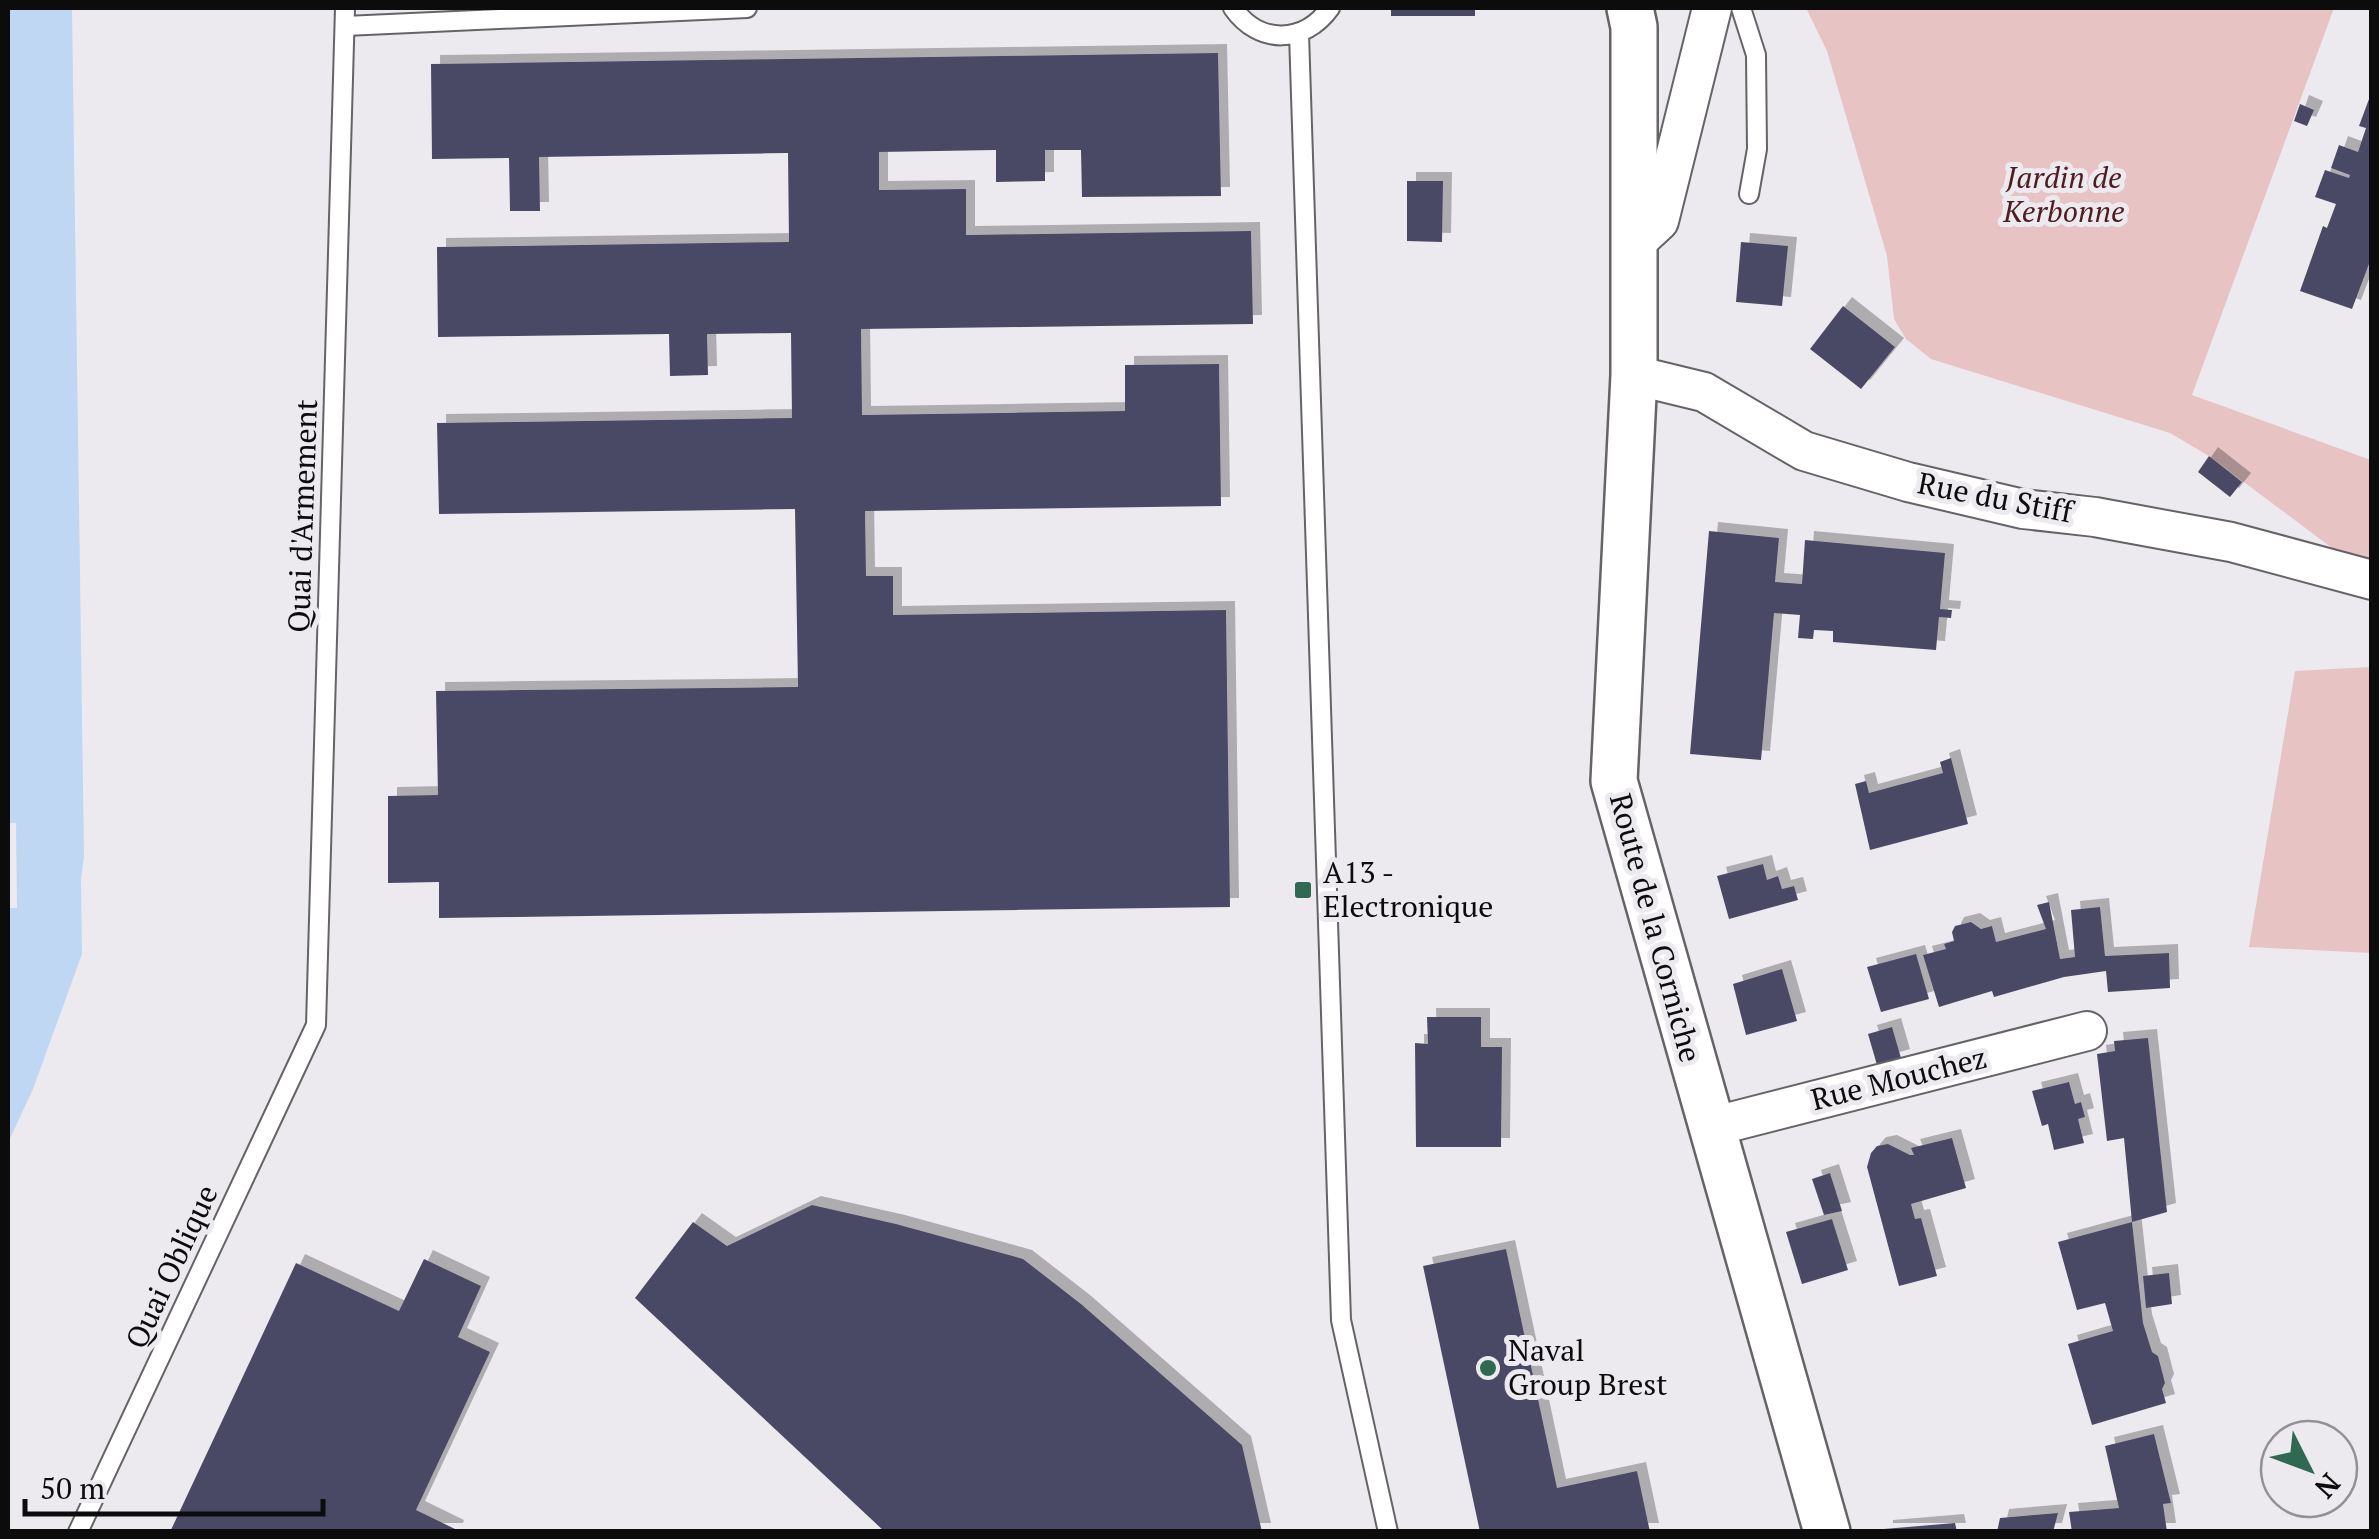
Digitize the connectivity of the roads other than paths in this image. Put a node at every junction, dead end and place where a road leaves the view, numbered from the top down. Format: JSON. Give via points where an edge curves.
{"nodes":[{"id":1,"x":747,"y":8,"type":"edge"},
{"id":2,"x":1233,"y":8,"type":"edge"},
{"id":3,"x":1330,"y":8,"type":"edge"},
{"id":4,"x":1630,"y":8,"type":"edge"},
{"id":5,"x":1712,"y":8,"type":"edge"},
{"id":6,"x":1741,"y":8,"type":"edge"},
{"id":7,"x":345,"y":16,"type":"edge"},
{"id":8,"x":1299,"y":34,"type":"junction"},
{"id":9,"x":1749,"y":194,"type":"dead end"},
{"id":10,"x":1632,"y":246,"type":"junction"},
{"id":11,"x":1634,"y":375,"type":"junction"},
{"id":12,"x":2364,"y":577,"type":"edge"},
{"id":13,"x":316,"y":1026,"type":"joint"},
{"id":14,"x":2087,"y":1032,"type":"dead end"},
{"id":15,"x":1711,"y":1128,"type":"junction"},
{"id":16,"x":78,"y":1532,"type":"edge"},
{"id":17,"x":1388,"y":1532,"type":"edge"},
{"id":18,"x":1827,"y":1532,"type":"edge"}],
"edges":[{"from":1,"to":7,"type":"lane"},
{"from":2,"to":8,"type":"lane","via":[[1258,32]]},
{"from":3,"to":8,"type":"lane"},
{"from":4,"to":10,"type":"street","name":"Route de la Corniche"},
{"from":5,"to":10,"type":"street","via":[[1659,221]]},
{"from":6,"to":9,"type":"lane","via":[[1756,55],[1757,149]]},
{"from":7,"to":13,"type":"lane","name":"Quai d'Armement"},
{"from":8,"to":17,"type":"lane","via":[[1341,1320]]},
{"from":10,"to":11,"type":"street","name":"Route de la Corniche"},
{"from":11,"to":12,"type":"street","name":"Rue du Stiff","via":[[1704,392],[1804,451],[1908,482],[2024,509],[2230,542]]},
{"from":11,"to":15,"type":"street","name":"Route de la Corniche","via":[[1614,781]]},
{"from":13,"to":16,"type":"lane","name":"Quai Oblique"},
{"from":14,"to":15,"type":"street","name":"Rue Mouchez"},
{"from":15,"to":18,"type":"street","name":"Route de la Corniche"}]}
